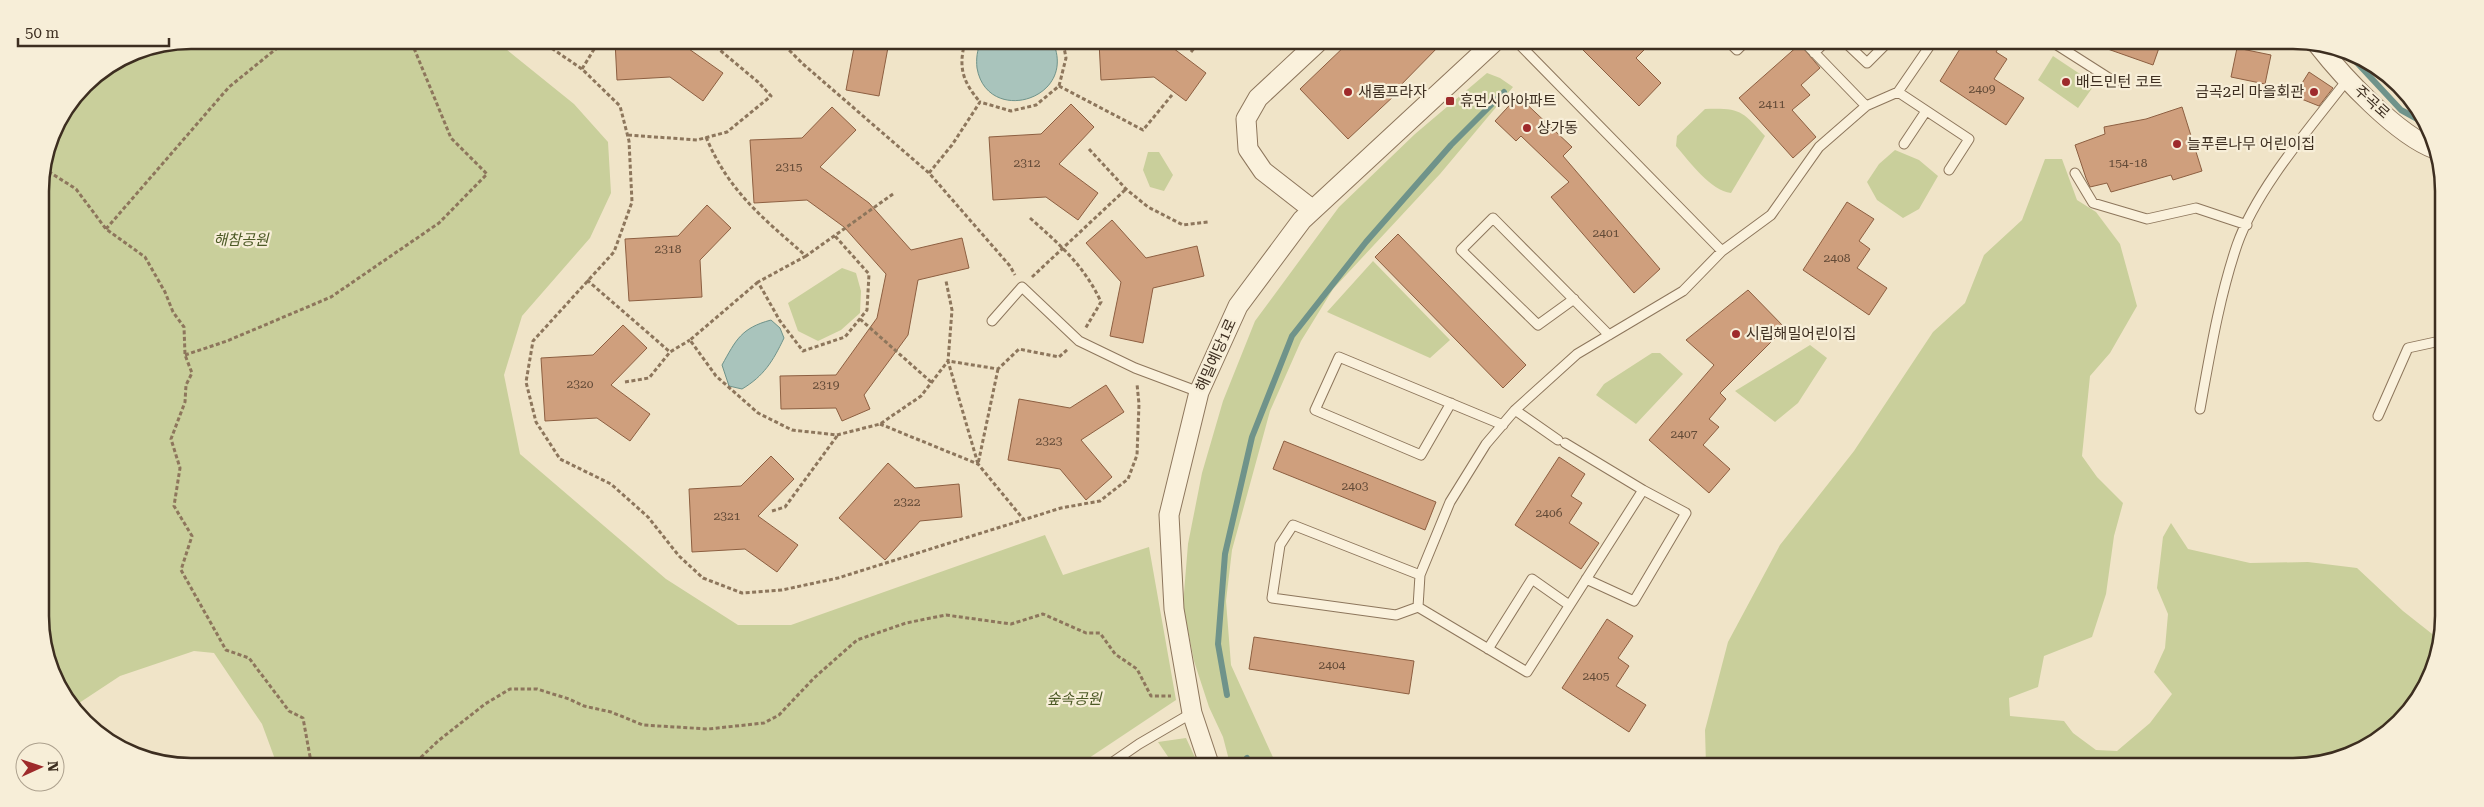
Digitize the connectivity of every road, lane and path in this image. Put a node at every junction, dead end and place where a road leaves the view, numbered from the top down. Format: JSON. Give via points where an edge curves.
{"nodes":[{"id":1,"x":276,"y":49,"type":"edge"},
{"id":2,"x":415,"y":49,"type":"edge"},
{"id":3,"x":553,"y":49,"type":"edge"},
{"id":4,"x":594,"y":49,"type":"edge"},
{"id":5,"x":718,"y":49,"type":"edge"},
{"id":6,"x":788,"y":49,"type":"edge"},
{"id":7,"x":963,"y":49,"type":"edge"},
{"id":8,"x":1064,"y":49,"type":"edge"},
{"id":9,"x":1194,"y":49,"type":"edge"},
{"id":10,"x":1311,"y":49,"type":"edge"},
{"id":11,"x":1487,"y":49,"type":"edge"},
{"id":12,"x":1524,"y":49,"type":"edge"},
{"id":13,"x":1810,"y":49,"type":"edge"},
{"id":14,"x":1818,"y":49,"type":"edge"},
{"id":15,"x":1853,"y":49,"type":"edge"},
{"id":16,"x":1881,"y":49,"type":"edge"},
{"id":17,"x":1928,"y":49,"type":"edge"},
{"id":18,"x":2065,"y":49,"type":"edge"},
{"id":19,"x":1191,"y":52,"type":"dead end"},
{"id":20,"x":1814,"y":53,"type":"junction"},
{"id":21,"x":2324,"y":53,"type":"edge"},
{"id":22,"x":582,"y":69,"type":"junction"},
{"id":23,"x":2347,"y":80,"type":"junction"},
{"id":24,"x":2115,"y":82,"type":"dead end"},
{"id":25,"x":1059,"y":86,"type":"junction"},
{"id":26,"x":1898,"y":92,"type":"junction"},
{"id":27,"x":1172,"y":95,"type":"dead end"},
{"id":28,"x":980,"y":102,"type":"junction"},
{"id":29,"x":1866,"y":106,"type":"junction"},
{"id":30,"x":1926,"y":111,"type":"junction"},
{"id":31,"x":628,"y":136,"type":"junction"},
{"id":32,"x":706,"y":138,"type":"junction"},
{"id":33,"x":1904,"y":144,"type":"dead end"},
{"id":34,"x":2428,"y":146,"type":"edge"},
{"id":35,"x":1088,"y":149,"type":"dead end"},
{"id":36,"x":1949,"y":170,"type":"dead end"},
{"id":37,"x":50,"y":173,"type":"edge"},
{"id":38,"x":929,"y":173,"type":"junction"},
{"id":39,"x":2075,"y":173,"type":"dead end"},
{"id":40,"x":1126,"y":189,"type":"junction"},
{"id":41,"x":893,"y":194,"type":"dead end"},
{"id":42,"x":1313,"y":210,"type":"junction"},
{"id":43,"x":1030,"y":218,"type":"dead end"},
{"id":44,"x":1208,"y":222,"type":"dead end"},
{"id":45,"x":2246,"y":226,"type":"junction"},
{"id":46,"x":106,"y":229,"type":"junction"},
{"id":47,"x":835,"y":236,"type":"junction"},
{"id":48,"x":1064,"y":248,"type":"junction"},
{"id":49,"x":1722,"y":251,"type":"junction"},
{"id":50,"x":806,"y":256,"type":"junction"},
{"id":51,"x":1010,"y":266,"type":"dead end"},
{"id":52,"x":587,"y":280,"type":"junction"},
{"id":53,"x":946,"y":280,"type":"dead end"},
{"id":54,"x":758,"y":282,"type":"junction"},
{"id":55,"x":1022,"y":287,"type":"junction"},
{"id":56,"x":1574,"y":299,"type":"junction"},
{"id":57,"x":860,"y":319,"type":"junction"},
{"id":58,"x":992,"y":321,"type":"dead end"},
{"id":59,"x":1609,"y":335,"type":"junction"},
{"id":60,"x":690,"y":340,"type":"junction"},
{"id":61,"x":1079,"y":341,"type":"junction"},
{"id":62,"x":2435,"y":342,"type":"edge"},
{"id":63,"x":670,"y":352,"type":"junction"},
{"id":64,"x":185,"y":355,"type":"junction"},
{"id":65,"x":948,"y":360,"type":"junction"},
{"id":66,"x":1135,"y":368,"type":"junction"},
{"id":67,"x":998,"y":369,"type":"junction"},
{"id":68,"x":625,"y":382,"type":"dead end"},
{"id":69,"x":931,"y":382,"type":"junction"},
{"id":70,"x":1199,"y":392,"type":"junction"},
{"id":71,"x":1451,"y":403,"type":"junction"},
{"id":72,"x":2200,"y":409,"type":"dead end"},
{"id":73,"x":1515,"y":410,"type":"junction"},
{"id":74,"x":2378,"y":416,"type":"dead end"},
{"id":75,"x":880,"y":424,"type":"junction"},
{"id":76,"x":1502,"y":425,"type":"junction"},
{"id":77,"x":837,"y":435,"type":"junction"},
{"id":78,"x":978,"y":464,"type":"junction"},
{"id":79,"x":1643,"y":490,"type":"junction"},
{"id":80,"x":772,"y":511,"type":"dead end"},
{"id":81,"x":1024,"y":520,"type":"junction"},
{"id":82,"x":1420,"y":575,"type":"junction"},
{"id":83,"x":1586,"y":578,"type":"junction"},
{"id":84,"x":1569,"y":605,"type":"junction"},
{"id":85,"x":1418,"y":606,"type":"junction"},
{"id":86,"x":1488,"y":648,"type":"junction"},
{"id":87,"x":1191,"y":704,"type":"junction"},
{"id":88,"x":310,"y":758,"type":"edge"},
{"id":89,"x":420,"y":758,"type":"edge"},
{"id":90,"x":1119,"y":758,"type":"edge"},
{"id":91,"x":1207,"y":758,"type":"edge"}],
"edges":[{"from":1,"to":46,"type":"path","via":[[229,88]]},
{"from":2,"to":64,"type":"path","via":[[451,138],[487,174],[439,223],[331,297]]},
{"from":3,"to":22,"type":"path"},
{"from":4,"to":22,"type":"path"},
{"from":5,"to":32,"type":"path","via":[[771,96],[727,132]]},
{"from":6,"to":38,"type":"path"},
{"from":7,"to":28,"type":"path","via":[[960,61],[967,88]]},
{"from":8,"to":25,"type":"path","via":[[1066,58]]},
{"from":9,"to":19,"type":"path"},
{"from":10,"to":42,"type":"street","via":[[1258,98],[1246,119],[1248,149],[1263,171]]},
{"from":11,"to":42,"type":"street","name":"해밀예당1로"},
{"from":12,"to":49,"type":"lane"},
{"from":13,"to":20,"type":"lane"},
{"from":14,"to":20,"type":"lane"},
{"from":15,"to":16,"type":"lane","via":[[1867,63]]},
{"from":17,"to":26,"type":"lane"},
{"from":18,"to":24,"type":"lane"},
{"from":20,"to":29,"type":"lane"},
{"from":21,"to":23,"type":"street","name":"주곡로"},
{"from":22,"to":31,"type":"path","via":[[620,106]]},
{"from":23,"to":34,"type":"street","name":"주곡로","via":[[2404,130]]},
{"from":23,"to":45,"type":"lane","via":[[2285,163]]},
{"from":25,"to":27,"type":"path","via":[[1143,130]]},
{"from":25,"to":28,"type":"path","via":[[1036,105],[1011,111]]},
{"from":26,"to":29,"type":"lane"},
{"from":26,"to":30,"type":"lane"},
{"from":28,"to":38,"type":"path"},
{"from":29,"to":49,"type":"lane","via":[[1819,147],[1772,215]]},
{"from":30,"to":33,"type":"lane"},
{"from":30,"to":36,"type":"lane","via":[[1970,139]]},
{"from":31,"to":32,"type":"path"},
{"from":31,"to":52,"type":"path","via":[[632,202],[614,252]]},
{"from":32,"to":50,"type":"path","via":[[718,164],[749,206]]},
{"from":35,"to":40,"type":"path"},
{"from":37,"to":46,"type":"path","via":[[76,190]]},
{"from":38,"to":51,"type":"path"},
{"from":39,"to":45,"type":"lane","via":[[2094,202],[2147,219],[2196,208]]},
{"from":40,"to":44,"type":"path","via":[[1148,207],[1183,225]]},
{"from":40,"to":48,"type":"path"},
{"from":41,"to":47,"type":"path"},
{"from":42,"to":70,"type":"street","name":"해밀예당1로","via":[[1302,220],[1238,306]]},
{"from":43,"to":48,"type":"path"},
{"from":45,"to":72,"type":"lane","via":[[2218,312]]},
{"from":46,"to":64,"type":"path","via":[[146,257],[173,312],[184,327]]},
{"from":47,"to":50,"type":"path"},
{"from":47,"to":57,"type":"path","via":[[868,274],[867,310]]},
{"from":48,"to":55,"type":"path"},
{"from":48,"to":61,"type":"path","via":[[1091,280],[1100,302]]},
{"from":49,"to":59,"type":"lane","via":[[1683,291]]},
{"from":50,"to":54,"type":"path"},
{"from":52,"to":63,"type":"path"},
{"from":52,"to":81,"type":"path","via":[[533,341],[526,382],[536,422],[560,459],[611,484],[648,517],[679,556],[703,578],[742,593],[782,590],[838,578]]},
{"from":53,"to":65,"type":"path","via":[[952,310]]},
{"from":54,"to":57,"type":"path","via":[[780,321],[803,351],[845,337]]},
{"from":54,"to":60,"type":"path"},
{"from":55,"to":58,"type":"lane"},
{"from":55,"to":61,"type":"lane"},
{"from":56,"to":56,"type":"lane","via":[[1493,218],[1461,250],[1538,325]]},
{"from":56,"to":59,"type":"lane"},
{"from":57,"to":69,"type":"path"},
{"from":59,"to":73,"type":"lane","via":[[1577,354]]},
{"from":60,"to":63,"type":"path"},
{"from":60,"to":77,"type":"path","via":[[716,376],[758,413],[792,430]]},
{"from":61,"to":66,"type":"lane"},
{"from":61,"to":67,"type":"path","via":[[1059,357],[1019,349]]},
{"from":62,"to":74,"type":"lane","via":[[2408,348]]},
{"from":63,"to":68,"type":"path","via":[[649,378]]},
{"from":64,"to":88,"type":"path","via":[[192,373],[172,439],[180,468],[174,506],[192,536],[181,570],[226,650],[248,658],[289,711],[303,718]]},
{"from":65,"to":67,"type":"path"},
{"from":65,"to":69,"type":"path"},
{"from":65,"to":78,"type":"path"},
{"from":66,"to":70,"type":"lane"},
{"from":66,"to":81,"type":"path","via":[[1139,404],[1138,455],[1128,479],[1100,501],[1061,508]]},
{"from":67,"to":78,"type":"path"},
{"from":69,"to":75,"type":"path","via":[[921,396]]},
{"from":70,"to":87,"type":"street","name":"해밀예당1로","via":[[1169,516],[1174,609]]},
{"from":71,"to":71,"type":"lane","via":[[1339,357],[1315,410],[1422,455]]},
{"from":71,"to":76,"type":"lane"},
{"from":73,"to":76,"type":"lane"},
{"from":73,"to":79,"type":"lane"},
{"from":75,"to":77,"type":"path"},
{"from":75,"to":78,"type":"path"},
{"from":76,"to":82,"type":"lane","via":[[1486,444],[1450,502]]},
{"from":77,"to":80,"type":"path","via":[[785,506]]},
{"from":78,"to":81,"type":"path"},
{"from":79,"to":83,"type":"lane"},
{"from":79,"to":83,"type":"lane","via":[[1686,513],[1634,601]]},
{"from":82,"to":85,"type":"lane"},
{"from":82,"to":85,"type":"lane","via":[[1293,525],[1280,545],[1272,598],[1396,615]]},
{"from":83,"to":84,"type":"lane"},
{"from":84,"to":86,"type":"lane","via":[[1527,672]]},
{"from":84,"to":86,"type":"lane","via":[[1532,579]]},
{"from":85,"to":86,"type":"lane"},
{"from":87,"to":89,"type":"path","via":[[1152,696],[1137,669],[1115,654],[1100,632],[1086,633],[1043,614],[1011,624],[946,615],[857,640],[779,715],[764,723],[708,730],[643,725],[538,689],[510,688],[485,704]]},
{"from":87,"to":90,"type":"lane"},
{"from":87,"to":91,"type":"street","name":"해밀예당1로"}]}
